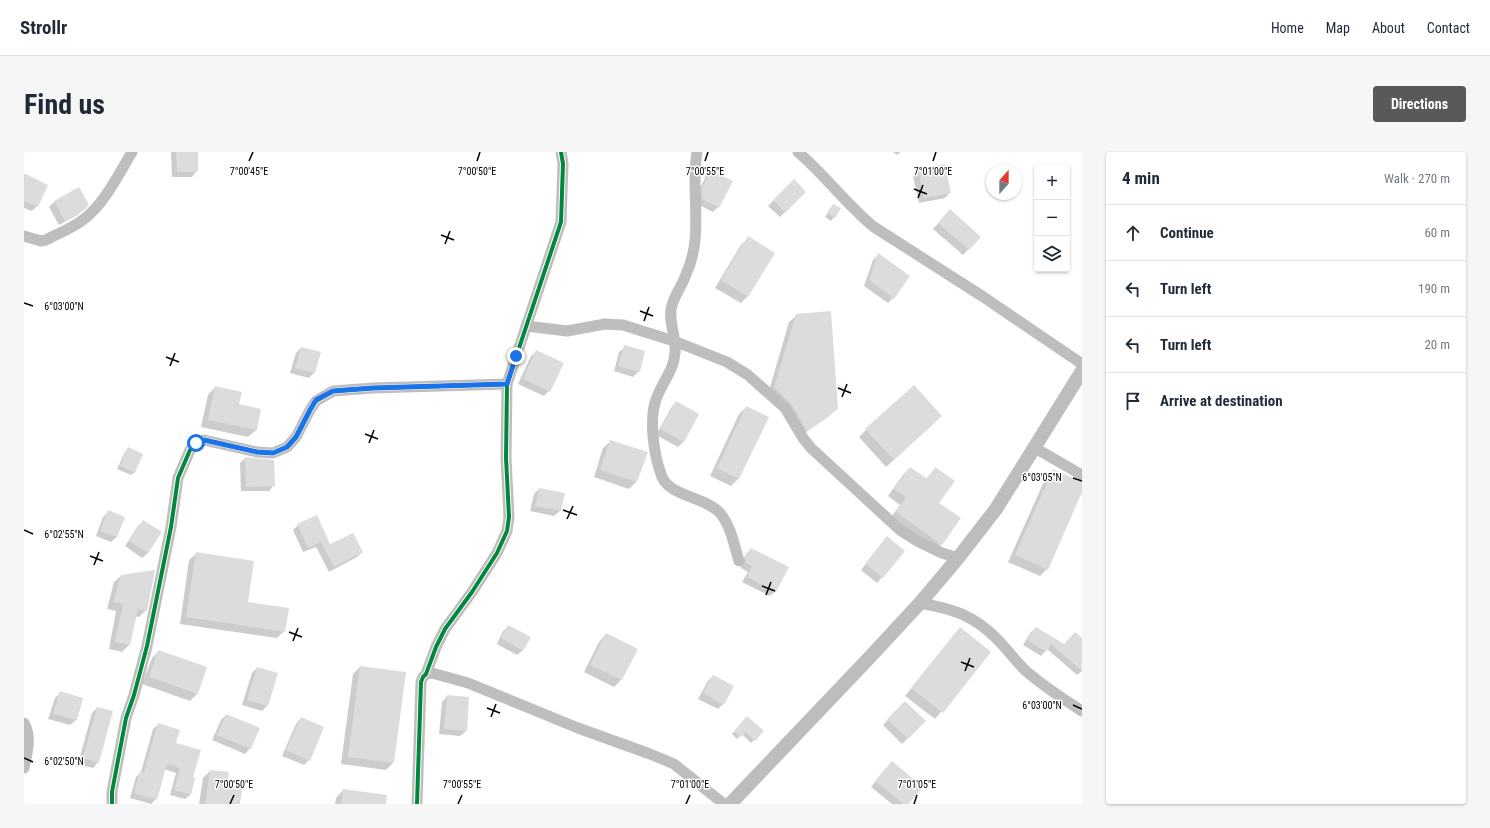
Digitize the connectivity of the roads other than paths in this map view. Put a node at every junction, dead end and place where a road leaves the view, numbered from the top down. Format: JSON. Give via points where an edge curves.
{"nodes":[{"id":1,"x":132,"y":152,"type":"edge"},
{"id":2,"x":561,"y":152,"type":"edge"},
{"id":3,"x":697,"y":152,"type":"edge"},
{"id":4,"x":798,"y":152,"type":"edge"},
{"id":5,"x":24,"y":236,"type":"edge"},
{"id":6,"x":526,"y":326,"type":"junction"},
{"id":7,"x":674,"y":340,"type":"junction"},
{"id":8,"x":1082,"y":364,"type":"edge"},
{"id":9,"x":1082,"y":371,"type":"edge"},
{"id":10,"x":507,"y":384,"type":"junction"},
{"id":11,"x":1035,"y":448,"type":"junction"},
{"id":12,"x":1082,"y":474,"type":"edge"},
{"id":13,"x":958,"y":558,"type":"junction"},
{"id":14,"x":739,"y":561,"type":"dead end"},
{"id":15,"x":920,"y":603,"type":"junction"},
{"id":16,"x":426,"y":674,"type":"junction"},
{"id":17,"x":1082,"y":711,"type":"edge"},
{"id":18,"x":24,"y":723,"type":"edge"},
{"id":19,"x":24,"y":768,"type":"edge"},
{"id":20,"x":112,"y":804,"type":"edge"},
{"id":21,"x":417,"y":804,"type":"edge"},
{"id":22,"x":724,"y":804,"type":"edge"},
{"id":23,"x":730,"y":804,"type":"edge"}],
"edges":[{"from":1,"to":5,"type":"street","via":[[93,212],[83,220],[46,240]]},
{"from":2,"to":6,"type":"street","via":[[561,222]]},
{"from":3,"to":7,"type":"street","via":[[694,181],[695,240],[685,277],[671,306]]},
{"from":4,"to":8,"type":"street","via":[[874,227]]},
{"from":6,"to":7,"type":"street","via":[[567,331],[605,324],[623,325]]},
{"from":6,"to":10,"type":"street"},
{"from":7,"to":13,"type":"street","via":[[727,362],[748,375],[785,408],[811,448],[894,525],[918,542]]},
{"from":7,"to":14,"type":"street","via":[[673,367],[656,399],[653,414],[658,463],[663,479],[670,487],[707,503],[720,512],[728,526]]},
{"from":9,"to":11,"type":"main road"},
{"from":10,"to":16,"type":"street","via":[[507,531],[472,592],[445,629]]},
{"from":10,"to":20,"type":"street","via":[[333,391],[316,400],[296,437],[287,447],[273,453],[204,440],[196,443],[190,450],[178,478],[171,527],[147,646],[126,718]]},
{"from":11,"to":12,"type":"street"},
{"from":11,"to":13,"type":"main road","via":[[996,509]]},
{"from":13,"to":15,"type":"main road"},
{"from":15,"to":17,"type":"street","via":[[945,607],[979,623],[1027,671]]},
{"from":15,"to":23,"type":"main road"},
{"from":16,"to":21,"type":"street","via":[[420,688]]},
{"from":16,"to":22,"type":"street","via":[[468,683],[674,764]]},
{"from":18,"to":19,"type":"street","via":[[28,731]]}]}
